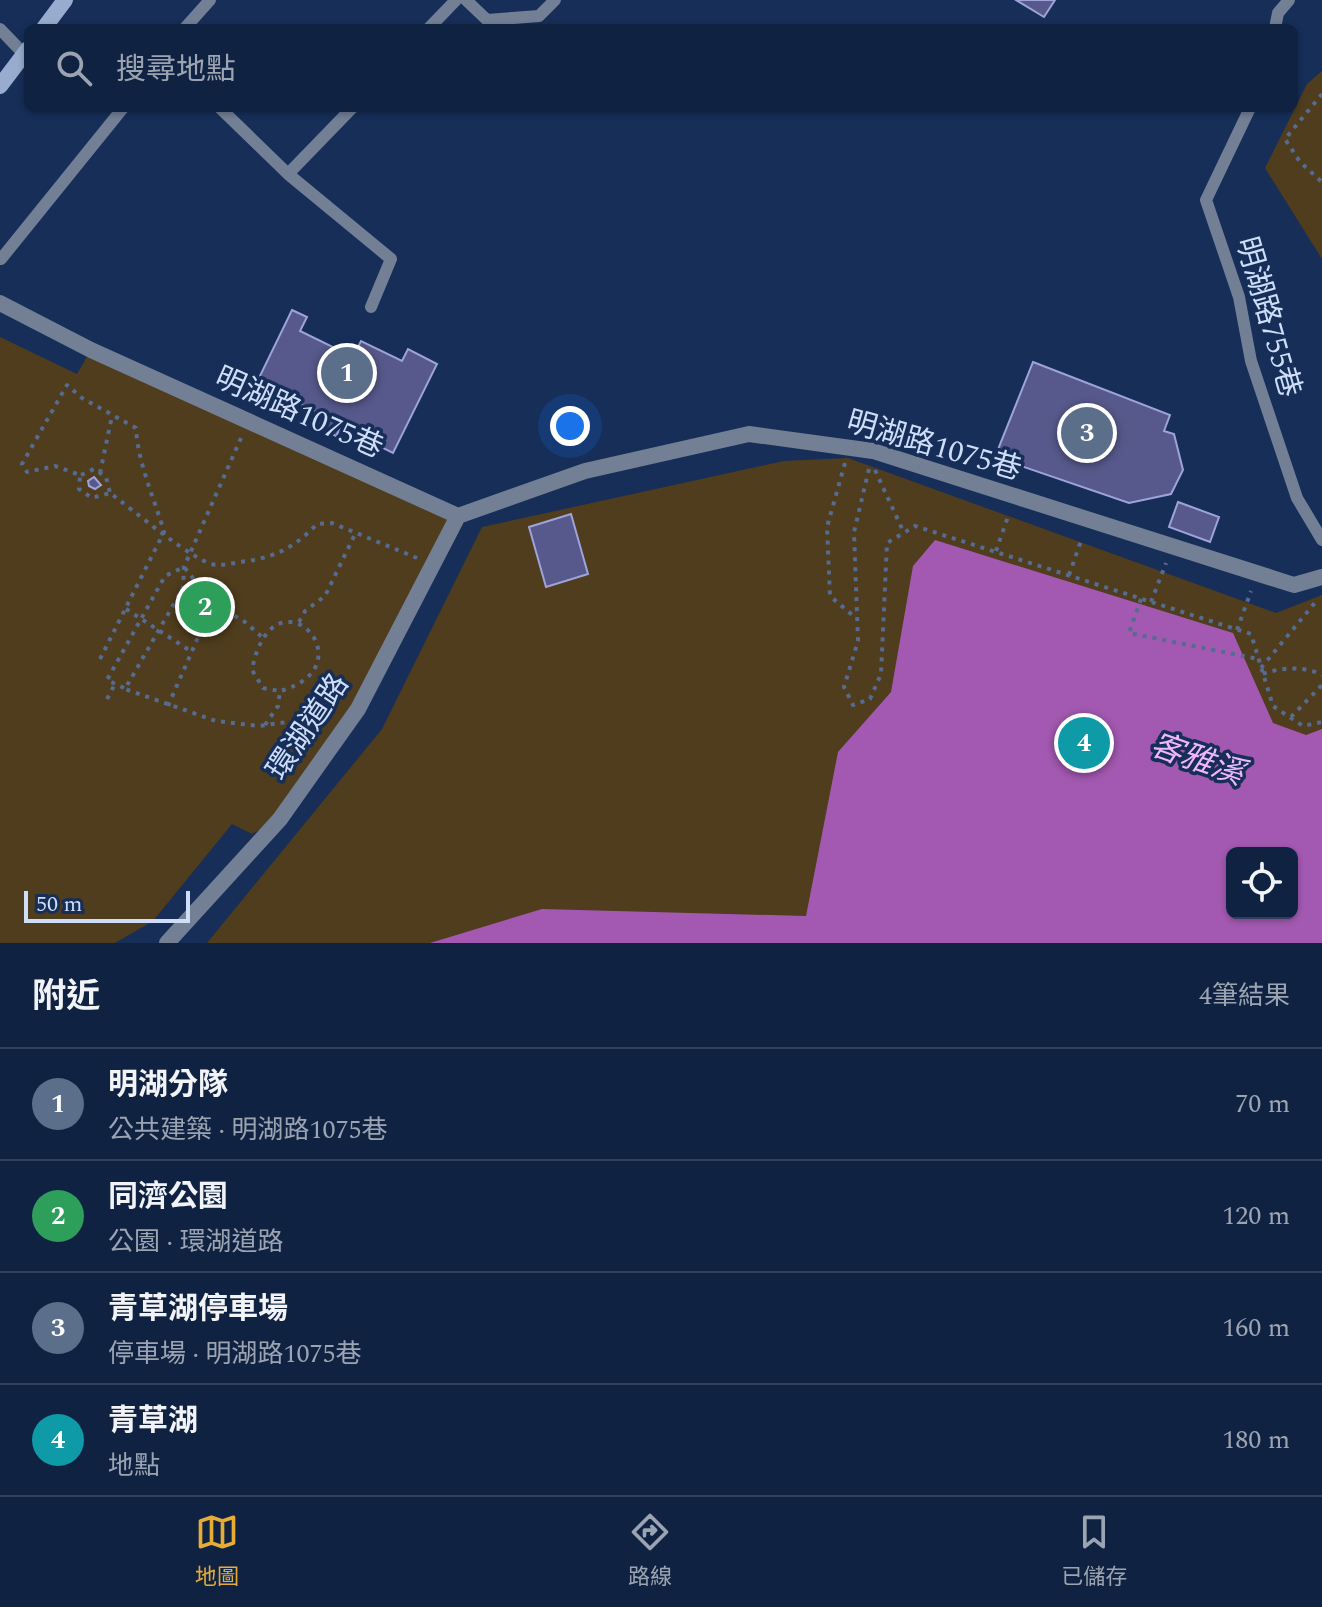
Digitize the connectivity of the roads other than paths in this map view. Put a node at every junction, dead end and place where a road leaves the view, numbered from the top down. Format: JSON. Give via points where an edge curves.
{"nodes":[{"id":1,"x":65,"y":0,"type":"edge"},
{"id":2,"x":210,"y":0,"type":"edge"},
{"id":3,"x":456,"y":0,"type":"edge"},
{"id":4,"x":466,"y":0,"type":"edge"},
{"id":5,"x":555,"y":0,"type":"edge"},
{"id":6,"x":1289,"y":0,"type":"edge"},
{"id":7,"x":47,"y":24,"type":"edge"},
{"id":8,"x":189,"y":24,"type":"edge"},
{"id":9,"x":433,"y":24,"type":"edge"},
{"id":10,"x":1276,"y":24,"type":"edge"},
{"id":11,"x":0,"y":29,"type":"edge"},
{"id":12,"x":24,"y":49,"type":"edge"},
{"id":13,"x":24,"y":54,"type":"edge"},
{"id":14,"x":0,"y":86,"type":"edge"},
{"id":15,"x":120,"y":112,"type":"edge"},
{"id":16,"x":224,"y":112,"type":"edge"},
{"id":17,"x":348,"y":112,"type":"edge"},
{"id":18,"x":1248,"y":112,"type":"edge"},
{"id":19,"x":288,"y":174,"type":"junction"},
{"id":20,"x":1,"y":259,"type":"edge"},
{"id":21,"x":0,"y":303,"type":"edge"},
{"id":22,"x":371,"y":307,"type":"dead end"},
{"id":23,"x":458,"y":516,"type":"junction"},
{"id":24,"x":1322,"y":540,"type":"edge"},
{"id":25,"x":1322,"y":577,"type":"edge"},
{"id":26,"x":167,"y":943,"type":"edge"}],
"edges":[{"from":1,"to":7,"type":"street"},
{"from":2,"to":8,"type":"lane"},
{"from":3,"to":9,"type":"lane"},
{"from":4,"to":5,"type":"lane","via":[[487,20],[539,16]]},
{"from":6,"to":10,"type":"lane"},
{"from":11,"to":12,"type":"lane"},
{"from":13,"to":14,"type":"street"},
{"from":15,"to":20,"type":"lane"},
{"from":16,"to":19,"type":"lane"},
{"from":17,"to":19,"type":"lane"},
{"from":18,"to":24,"type":"lane","name":"明湖路755巷","via":[[1206,200],[1297,498]]},
{"from":19,"to":22,"type":"lane","via":[[391,259]]},
{"from":21,"to":23,"type":"street","name":"明湖路1075巷","via":[[91,350]]},
{"from":23,"to":25,"type":"street","name":"明湖路1075巷","via":[[585,471],[749,434],[873,451],[1294,585]]},
{"from":23,"to":26,"type":"street","name":"環湖道路","via":[[347,723],[280,819]]}]}
